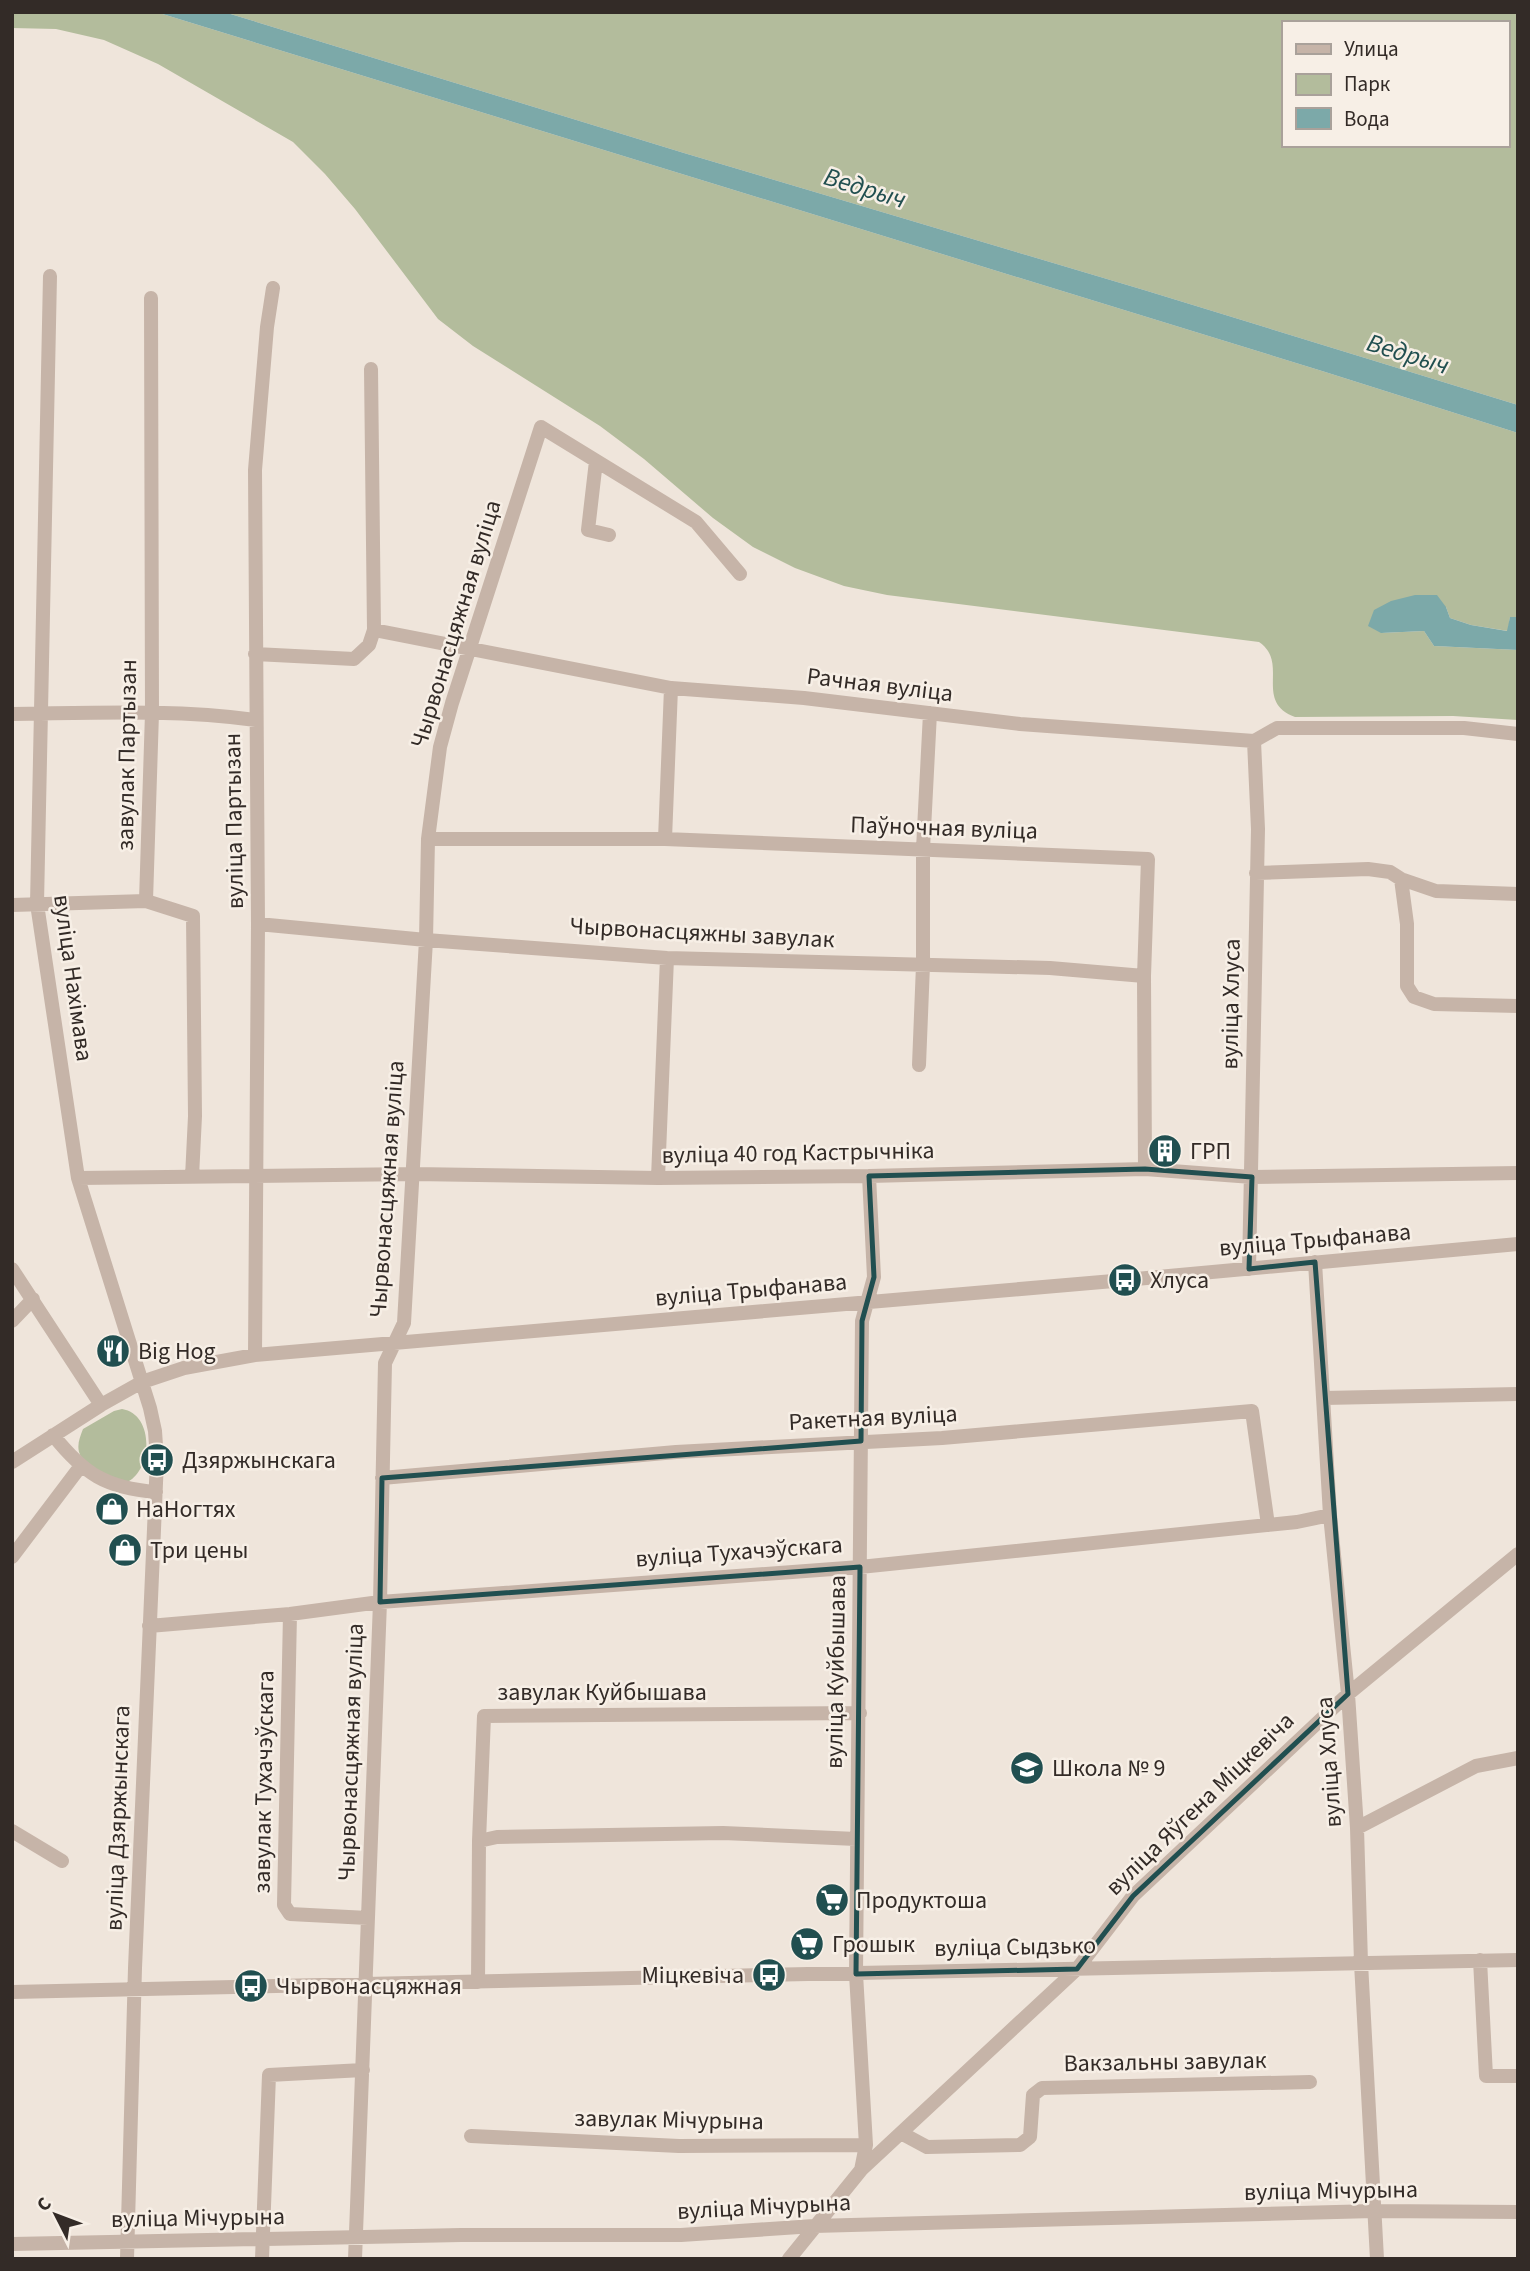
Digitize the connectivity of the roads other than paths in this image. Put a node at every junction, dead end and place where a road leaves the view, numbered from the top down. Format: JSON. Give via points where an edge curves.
{"nodes":[{"id":1,"x":50,"y":276,"type":"dead end"},
{"id":2,"x":273,"y":288,"type":"dead end"},
{"id":3,"x":151,"y":298,"type":"dead end"},
{"id":4,"x":371,"y":369,"type":"dead end"},
{"id":5,"x":596,"y":461,"type":"junction"},
{"id":6,"x":609,"y":535,"type":"dead end"},
{"id":7,"x":740,"y":574,"type":"dead end"},
{"id":8,"x":374,"y":629,"type":"junction"},
{"id":9,"x":471,"y":647,"type":"junction"},
{"id":10,"x":255,"y":654,"type":"junction"},
{"id":11,"x":671,"y":688,"type":"junction"},
{"id":12,"x":152,"y":713,"type":"junction"},
{"id":13,"x":930,"y":713,"type":"junction"},
{"id":14,"x":12,"y":714,"type":"edge"},
{"id":15,"x":40,"y":714,"type":"junction"},
{"id":16,"x":256,"y":720,"type":"junction"},
{"id":17,"x":1518,"y":734,"type":"edge"},
{"id":18,"x":1254,"y":741,"type":"junction"},
{"id":19,"x":428,"y":839,"type":"junction"},
{"id":20,"x":665,"y":839,"type":"junction"},
{"id":21,"x":923,"y":849,"type":"junction"},
{"id":22,"x":1256,"y":873,"type":"junction"},
{"id":23,"x":1401,"y":879,"type":"junction"},
{"id":24,"x":1518,"y":894,"type":"edge"},
{"id":25,"x":146,"y":901,"type":"junction"},
{"id":26,"x":37,"y":904,"type":"junction"},
{"id":27,"x":12,"y":905,"type":"edge"},
{"id":28,"x":258,"y":924,"type":"junction"},
{"id":29,"x":426,"y":940,"type":"junction"},
{"id":30,"x":667,"y":958,"type":"junction"},
{"id":31,"x":923,"y":965,"type":"junction"},
{"id":32,"x":1144,"y":976,"type":"junction"},
{"id":33,"x":1518,"y":1006,"type":"edge"},
{"id":34,"x":919,"y":1065,"type":"dead end"},
{"id":35,"x":1145,"y":1169,"type":"junction"},
{"id":36,"x":1518,"y":1173,"type":"edge"},
{"id":37,"x":414,"y":1174,"type":"junction"},
{"id":38,"x":257,"y":1175,"type":"junction"},
{"id":39,"x":869,"y":1176,"type":"junction"},
{"id":40,"x":192,"y":1177,"type":"junction"},
{"id":41,"x":1252,"y":1177,"type":"junction"},
{"id":42,"x":78,"y":1178,"type":"junction"},
{"id":43,"x":658,"y":1178,"type":"junction"},
{"id":44,"x":1518,"y":1244,"type":"edge"},
{"id":45,"x":1315,"y":1262,"type":"junction"},
{"id":46,"x":12,"y":1269,"type":"edge"},
{"id":47,"x":1249,"y":1269,"type":"junction"},
{"id":48,"x":33,"y":1299,"type":"junction"},
{"id":49,"x":867,"y":1303,"type":"junction"},
{"id":50,"x":12,"y":1321,"type":"edge"},
{"id":51,"x":394,"y":1342,"type":"junction"},
{"id":52,"x":255,"y":1355,"type":"junction"},
{"id":53,"x":142,"y":1382,"type":"junction"},
{"id":54,"x":1518,"y":1394,"type":"edge"},
{"id":55,"x":1324,"y":1398,"type":"junction"},
{"id":56,"x":100,"y":1405,"type":"junction"},
{"id":57,"x":52,"y":1435,"type":"junction"},
{"id":58,"x":861,"y":1441,"type":"junction"},
{"id":59,"x":12,"y":1462,"type":"edge"},
{"id":60,"x":80,"y":1467,"type":"junction"},
{"id":61,"x":382,"y":1478,"type":"junction"},
{"id":62,"x":156,"y":1492,"type":"junction"},
{"id":63,"x":1330,"y":1515,"type":"junction"},
{"id":64,"x":1268,"y":1525,"type":"junction"},
{"id":65,"x":1518,"y":1554,"type":"edge"},
{"id":66,"x":12,"y":1557,"type":"edge"},
{"id":67,"x":860,"y":1567,"type":"junction"},
{"id":68,"x":380,"y":1602,"type":"junction"},
{"id":69,"x":290,"y":1614,"type":"junction"},
{"id":70,"x":149,"y":1626,"type":"junction"},
{"id":71,"x":1348,"y":1694,"type":"junction"},
{"id":72,"x":860,"y":1713,"type":"junction"},
{"id":73,"x":1518,"y":1758,"type":"edge"},
{"id":74,"x":1357,"y":1828,"type":"junction"},
{"id":75,"x":12,"y":1830,"type":"edge"},
{"id":76,"x":856,"y":1839,"type":"junction"},
{"id":77,"x":479,"y":1841,"type":"junction"},
{"id":78,"x":62,"y":1861,"type":"dead end"},
{"id":79,"x":368,"y":1918,"type":"junction"},
{"id":80,"x":1518,"y":1960,"type":"edge"},
{"id":81,"x":1479,"y":1961,"type":"junction"},
{"id":82,"x":1361,"y":1963,"type":"junction"},
{"id":83,"x":1077,"y":1969,"type":"junction"},
{"id":84,"x":856,"y":1974,"type":"junction"},
{"id":85,"x":478,"y":1982,"type":"junction"},
{"id":86,"x":365,"y":1984,"type":"junction"},
{"id":87,"x":135,"y":1988,"type":"junction"},
{"id":88,"x":12,"y":1992,"type":"edge"},
{"id":89,"x":363,"y":2070,"type":"junction"},
{"id":90,"x":1518,"y":2077,"type":"edge"},
{"id":91,"x":1310,"y":2082,"type":"dead end"},
{"id":92,"x":901,"y":2133,"type":"junction"},
{"id":93,"x":471,"y":2136,"type":"dead end"},
{"id":94,"x":866,"y":2145,"type":"junction"},
{"id":95,"x":861,"y":2170,"type":"junction"},
{"id":96,"x":1374,"y":2211,"type":"junction"},
{"id":97,"x":1518,"y":2212,"type":"edge"},
{"id":98,"x":814,"y":2226,"type":"junction"},
{"id":99,"x":357,"y":2237,"type":"junction"},
{"id":100,"x":264,"y":2239,"type":"junction"},
{"id":101,"x":127,"y":2243,"type":"junction"},
{"id":102,"x":12,"y":2245,"type":"edge"},
{"id":103,"x":127,"y":2259,"type":"edge"},
{"id":104,"x":262,"y":2259,"type":"edge"},
{"id":105,"x":355,"y":2259,"type":"edge"},
{"id":106,"x":789,"y":2259,"type":"edge"},
{"id":107,"x":1377,"y":2259,"type":"edge"}],
"edges":[{"from":1,"to":15,"type":"street","name":"вуліца Нахімава"},
{"from":2,"to":10,"type":"street","name":"вуліца Партызан","via":[[255,470]]},
{"from":3,"to":12,"type":"street","name":"завулак Партызан"},
{"from":4,"to":8,"type":"street"},
{"from":5,"to":6,"type":"street","via":[[588,530]]},
{"from":5,"to":7,"type":"street","name":"Чырвонасцяжная вуліца","via":[[696,522]]},
{"from":5,"to":9,"type":"street","name":"Чырвонасцяжная вуліца","via":[[541,427]]},
{"from":8,"to":9,"type":"street","name":"Рачная вуліца"},
{"from":8,"to":10,"type":"street","via":[[369,645],[354,659]]},
{"from":9,"to":11,"type":"street","name":"Рачная вуліца"},
{"from":9,"to":19,"type":"street","name":"Чырвонасцяжная вуліца","via":[[440,747]]},
{"from":10,"to":16,"type":"street","name":"вуліца Партызан"},
{"from":11,"to":13,"type":"street","name":"Рачная вуліца"},
{"from":11,"to":20,"type":"street"},
{"from":12,"to":15,"type":"street"},
{"from":12,"to":16,"type":"street"},
{"from":12,"to":25,"type":"street","name":"завулак Партызан"},
{"from":13,"to":18,"type":"street","name":"Рачная вуліца"},
{"from":13,"to":21,"type":"street"},
{"from":14,"to":15,"type":"street"},
{"from":15,"to":26,"type":"street","name":"вуліца Нахімава"},
{"from":16,"to":28,"type":"street","name":"вуліца Партызан"},
{"from":17,"to":18,"type":"street","name":"Рачная вуліца","via":[[1464,728],[1277,728]]},
{"from":18,"to":22,"type":"street","name":"вуліца Хлуса"},
{"from":19,"to":20,"type":"street","name":"Паўночная вуліца"},
{"from":19,"to":29,"type":"street","name":"Чырвонасцяжная вуліца"},
{"from":20,"to":21,"type":"street","name":"Паўночная вуліца"},
{"from":21,"to":31,"type":"street"},
{"from":21,"to":32,"type":"street","name":"Паўночная вуліца","via":[[1148,859]]},
{"from":22,"to":23,"type":"street","via":[[1368,869],[1390,872]]},
{"from":22,"to":41,"type":"street","name":"вуліца Хлуса"},
{"from":23,"to":24,"type":"street","via":[[1436,891]]},
{"from":23,"to":33,"type":"street","via":[[1407,986],[1415,997],[1434,1004]]},
{"from":25,"to":26,"type":"street"},
{"from":25,"to":40,"type":"street","via":[[193,916]]},
{"from":26,"to":27,"type":"street"},
{"from":26,"to":42,"type":"street","name":"вуліца Нахімава"},
{"from":28,"to":29,"type":"street","name":"Чырвонасцяжны завулак"},
{"from":28,"to":38,"type":"street","name":"вуліца Партызан"},
{"from":29,"to":30,"type":"street","name":"Чырвонасцяжны завулак"},
{"from":29,"to":37,"type":"street","name":"Чырвонасцяжная вуліца"},
{"from":30,"to":31,"type":"street","name":"Чырвонасцяжны завулак"},
{"from":30,"to":43,"type":"street"},
{"from":31,"to":32,"type":"street","name":"Чырвонасцяжны завулак"},
{"from":31,"to":34,"type":"street"},
{"from":32,"to":35,"type":"street","name":"Паўночная вуліца"},
{"from":35,"to":39,"type":"street","name":"вуліца 40 год Кастрычніка"},
{"from":35,"to":41,"type":"street","name":"вуліца 40 год Кастрычніка"},
{"from":36,"to":41,"type":"street","name":"вуліца 40 год Кастрычніка"},
{"from":37,"to":38,"type":"street","name":"вуліца 40 год Кастрычніка"},
{"from":37,"to":43,"type":"street","name":"вуліца 40 год Кастрычніка"},
{"from":37,"to":51,"type":"street","name":"Чырвонасцяжная вуліца","via":[[404,1323]]},
{"from":38,"to":40,"type":"street","name":"вуліца 40 год Кастрычніка"},
{"from":38,"to":52,"type":"street","name":"вуліца Партызан"},
{"from":39,"to":43,"type":"street","name":"вуліца 40 год Кастрычніка"},
{"from":39,"to":49,"type":"street","name":"вуліца Куйбышава","via":[[874,1277]]},
{"from":40,"to":42,"type":"street","name":"вуліца 40 год Кастрычніка"},
{"from":41,"to":47,"type":"street","name":"вуліца Хлуса"},
{"from":42,"to":53,"type":"street","name":"вуліца Нахімава"},
{"from":44,"to":45,"type":"street","name":"вуліца Трыфанава"},
{"from":45,"to":47,"type":"street","name":"вуліца Трыфанава"},
{"from":45,"to":55,"type":"street","name":"вуліца Хлуса"},
{"from":46,"to":48,"type":"street"},
{"from":47,"to":49,"type":"street","name":"вуліца Трыфанава"},
{"from":48,"to":50,"type":"street"},
{"from":48,"to":56,"type":"street"},
{"from":49,"to":51,"type":"street","name":"вуліца Трыфанава"},
{"from":49,"to":58,"type":"street","name":"вуліца Куйбышава","via":[[862,1321]]},
{"from":51,"to":52,"type":"street","name":"вуліца Трыфанава"},
{"from":51,"to":61,"type":"street","name":"Чырвонасцяжная вуліца","via":[[385,1363]]},
{"from":52,"to":53,"type":"street","name":"вуліца Трыфанава","via":[[184,1368]]},
{"from":53,"to":56,"type":"street","name":"вуліца Трыфанава"},
{"from":53,"to":62,"type":"street","name":"вуліца Дзяржынскага","via":[[155,1431]]},
{"from":54,"to":55,"type":"street"},
{"from":55,"to":63,"type":"street","name":"вуліца Хлуса"},
{"from":56,"to":57,"type":"street","name":"вуліца Трыфанава"},
{"from":57,"to":59,"type":"street","name":"вуліца Трыфанава"},
{"from":57,"to":60,"type":"street"},
{"from":58,"to":61,"type":"street","name":"Ракетная вуліца"},
{"from":58,"to":64,"type":"street","name":"Ракетная вуліца","via":[[1252,1411]]},
{"from":58,"to":67,"type":"street","name":"вуліца Куйбышава"},
{"from":60,"to":62,"type":"street","via":[[126,1490]]},
{"from":60,"to":66,"type":"street"},
{"from":61,"to":68,"type":"street","name":"Чырвонасцяжная вуліца"},
{"from":62,"to":70,"type":"street","name":"вуліца Дзяржынскага"},
{"from":63,"to":64,"type":"street","name":"вуліца Тухачэўскага"},
{"from":63,"to":71,"type":"street","name":"вуліца Хлуса"},
{"from":64,"to":67,"type":"street","name":"вуліца Тухачэўскага"},
{"from":65,"to":71,"type":"street","name":"вуліца Яўгена Міцкевіча"},
{"from":67,"to":68,"type":"street","name":"вуліца Тухачэўскага"},
{"from":67,"to":72,"type":"street","name":"вуліца Куйбышава"},
{"from":68,"to":69,"type":"street","name":"вуліца Тухачэўскага"},
{"from":68,"to":79,"type":"street","name":"Чырвонасцяжная вуліца"},
{"from":69,"to":70,"type":"street","name":"вуліца Тухачэўскага"},
{"from":69,"to":79,"type":"street","name":"завулак Тухачэўскага","via":[[284,1905],[290,1914]]},
{"from":70,"to":87,"type":"street","name":"вуліца Дзяржынскага"},
{"from":71,"to":74,"type":"street","name":"вуліца Хлуса"},
{"from":71,"to":83,"type":"street","name":"вуліца Яўгена Міцкевіча","via":[[1133,1896]]},
{"from":72,"to":76,"type":"street","name":"вуліца Куйбышава"},
{"from":72,"to":77,"type":"street","name":"завулак Куйбышава","via":[[484,1716]]},
{"from":73,"to":74,"type":"street","via":[[1476,1766]]},
{"from":74,"to":82,"type":"street","name":"вуліца Хлуса"},
{"from":75,"to":78,"type":"street"},
{"from":76,"to":77,"type":"street","via":[[723,1833]]},
{"from":76,"to":84,"type":"street","name":"вуліца Куйбышава"},
{"from":77,"to":85,"type":"street","name":"завулак Куйбышава"},
{"from":79,"to":86,"type":"street","name":"Чырвонасцяжная вуліца"},
{"from":80,"to":81,"type":"street","name":"вуліца Сыдзько"},
{"from":81,"to":82,"type":"street","name":"вуліца Сыдзько"},
{"from":81,"to":90,"type":"street","via":[[1486,2076]]},
{"from":82,"to":83,"type":"street","name":"вуліца Сыдзько"},
{"from":82,"to":96,"type":"street","name":"вуліца Хлуса"},
{"from":83,"to":84,"type":"street","name":"вуліца Сыдзько"},
{"from":83,"to":92,"type":"street","name":"вуліца Яўгена Міцкевіча"},
{"from":84,"to":85,"type":"street","name":"вуліца Сыдзько"},
{"from":84,"to":94,"type":"street","name":"вуліца Куйбышава"},
{"from":85,"to":86,"type":"street","name":"вуліца Сыдзько"},
{"from":86,"to":87,"type":"street","name":"вуліца Сыдзько"},
{"from":86,"to":89,"type":"street","name":"Чырвонасцяжная вуліца"},
{"from":87,"to":88,"type":"street","name":"вуліца Сыдзько"},
{"from":87,"to":101,"type":"street","name":"вуліца Дзяржынскага"},
{"from":89,"to":99,"type":"street","name":"Чырвонасцяжная вуліца"},
{"from":89,"to":100,"type":"street","via":[[269,2076]]},
{"from":91,"to":92,"type":"street","name":"Вакзальны завулак","via":[[1042,2088],[1033,2095],[1030,2137],[1020,2145],[927,2147]]},
{"from":92,"to":95,"type":"street","name":"вуліца Яўгена Міцкевіча"},
{"from":93,"to":94,"type":"street","name":"завулак Мічурына","via":[[679,2146]]},
{"from":94,"to":95,"type":"street","name":"вуліца Куйбышава"},
{"from":95,"to":98,"type":"street","name":"вуліца Яўгена Міцкевіча"},
{"from":96,"to":97,"type":"street","name":"вуліца Мічурына"},
{"from":96,"to":98,"type":"street","name":"вуліца Мічурына"},
{"from":96,"to":107,"type":"street","name":"вуліца Хлуса"},
{"from":98,"to":99,"type":"street","name":"вуліца Мічурына","via":[[681,2235]]},
{"from":98,"to":106,"type":"street","name":"вуліца Яўгена Міцкевіча"},
{"from":99,"to":100,"type":"street","name":"вуліца Мічурына"},
{"from":99,"to":105,"type":"street","name":"Чырвонасцяжная вуліца"},
{"from":100,"to":101,"type":"street","name":"вуліца Мічурына"},
{"from":100,"to":104,"type":"street"},
{"from":101,"to":102,"type":"street","name":"вуліца Мічурына"},
{"from":101,"to":103,"type":"street","name":"вуліца Дзяржынскага"}]}
